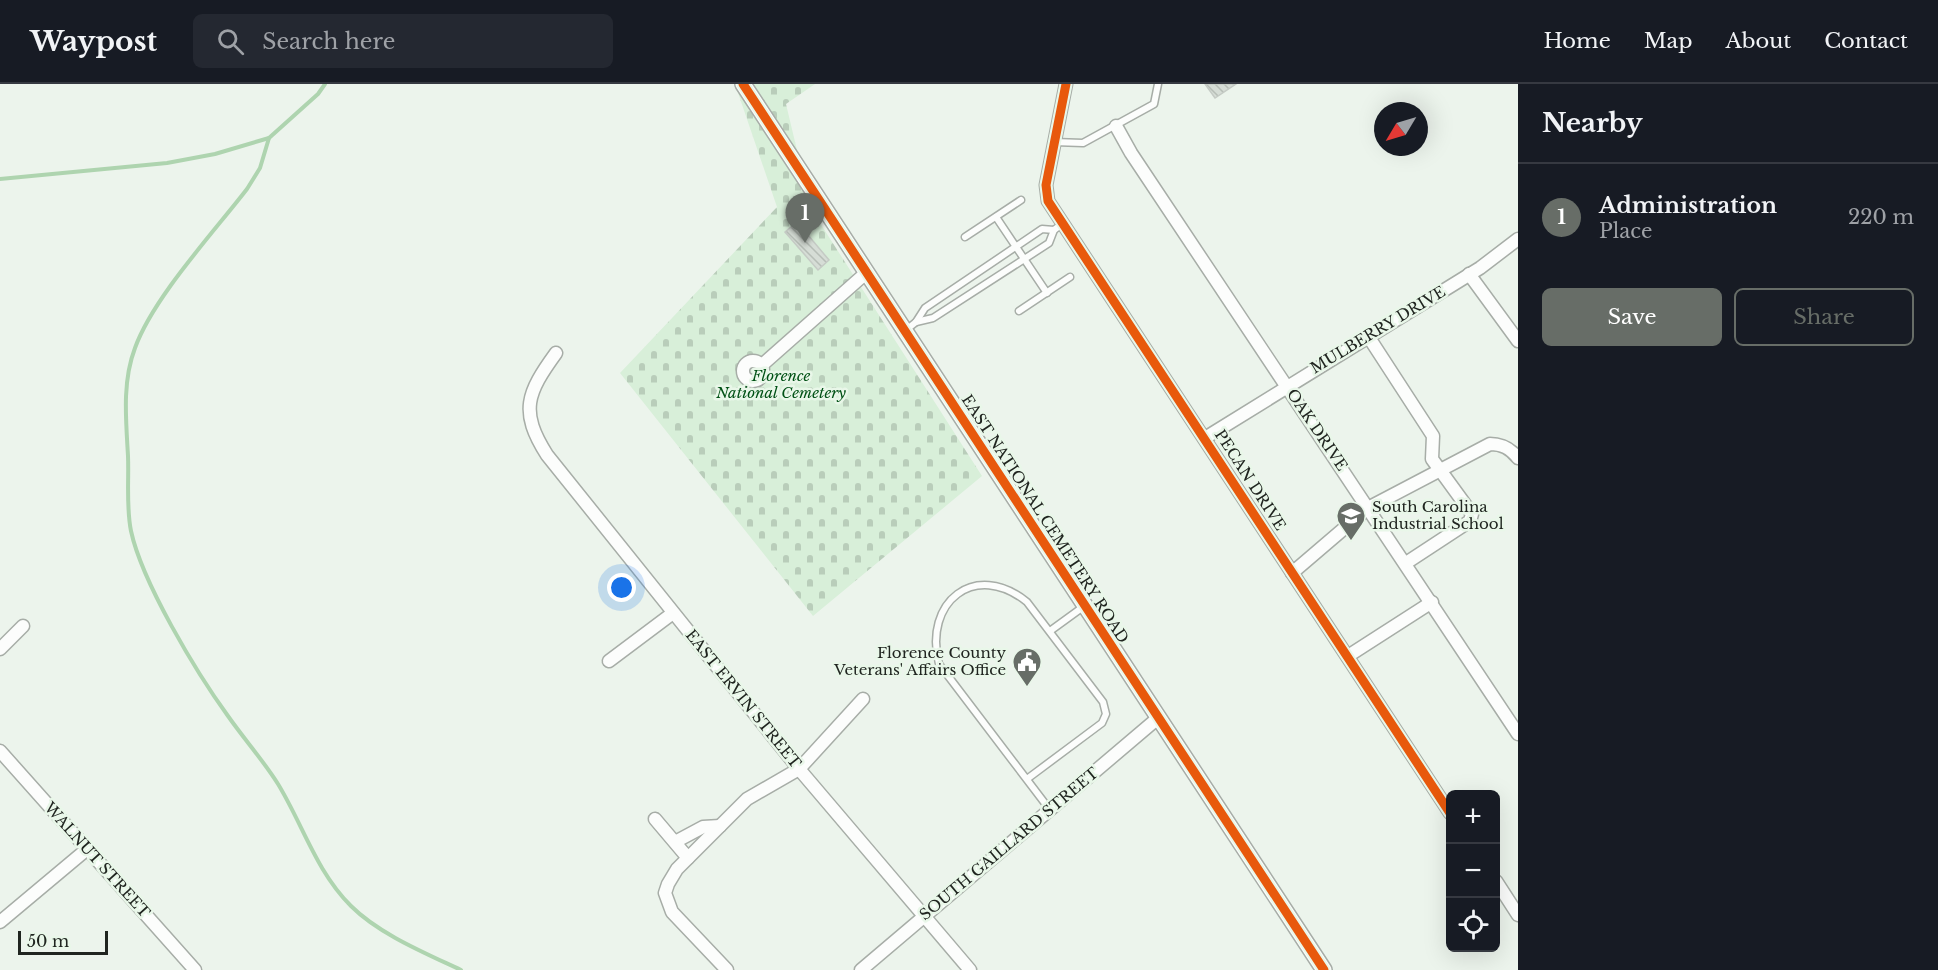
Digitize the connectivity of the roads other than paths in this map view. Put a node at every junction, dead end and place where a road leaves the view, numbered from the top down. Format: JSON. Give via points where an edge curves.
{"nodes":[{"id":1,"x":743,"y":84,"type":"edge"},
{"id":2,"x":1066,"y":84,"type":"edge"},
{"id":3,"x":1158,"y":84,"type":"edge"},
{"id":4,"x":1116,"y":126,"type":"junction"},
{"id":5,"x":1054,"y":142,"type":"junction"},
{"id":6,"x":1021,"y":200,"type":"dead end"},
{"id":7,"x":996,"y":217,"type":"junction"},
{"id":8,"x":1058,"y":227,"type":"junction"},
{"id":9,"x":965,"y":237,"type":"dead end"},
{"id":10,"x":1518,"y":239,"type":"edge"},
{"id":11,"x":1016,"y":247,"type":"junction"},
{"id":12,"x":1024,"y":259,"type":"junction"},
{"id":13,"x":866,"y":273,"type":"junction"},
{"id":14,"x":1469,"y":274,"type":"junction"},
{"id":15,"x":1070,"y":277,"type":"dead end"},
{"id":16,"x":1047,"y":293,"type":"junction"},
{"id":17,"x":1019,"y":311,"type":"dead end"},
{"id":18,"x":910,"y":327,"type":"junction"},
{"id":19,"x":1368,"y":336,"type":"junction"},
{"id":20,"x":1518,"y":341,"type":"edge"},
{"id":21,"x":556,"y":353,"type":"dead end"},
{"id":22,"x":762,"y":364,"type":"dead end"},
{"id":23,"x":1287,"y":385,"type":"junction"},
{"id":24,"x":1205,"y":438,"type":"junction"},
{"id":25,"x":1518,"y":458,"type":"edge"},
{"id":26,"x":1441,"y":471,"type":"junction"},
{"id":27,"x":1368,"y":508,"type":"junction"},
{"id":28,"x":1406,"y":563,"type":"junction"},
{"id":29,"x":1292,"y":573,"type":"junction"},
{"id":30,"x":1432,"y":602,"type":"junction"},
{"id":31,"x":1084,"y":606,"type":"junction"},
{"id":32,"x":674,"y":613,"type":"junction"},
{"id":33,"x":23,"y":626,"type":"dead end"},
{"id":34,"x":1050,"y":631,"type":"junction"},
{"id":35,"x":0,"y":649,"type":"edge"},
{"id":36,"x":1348,"y":656,"type":"junction"},
{"id":37,"x":609,"y":662,"type":"dead end"},
{"id":38,"x":863,"y":699,"type":"dead end"},
{"id":39,"x":1158,"y":718,"type":"junction"},
{"id":40,"x":1518,"y":734,"type":"edge"},
{"id":41,"x":0,"y":751,"type":"edge"},
{"id":42,"x":800,"y":769,"type":"junction"},
{"id":43,"x":1027,"y":779,"type":"junction"},
{"id":44,"x":1446,"y":807,"type":"edge"},
{"id":45,"x":1050,"y":810,"type":"junction"},
{"id":46,"x":655,"y":819,"type":"dead end"},
{"id":47,"x":720,"y":826,"type":"junction"},
{"id":48,"x":675,"y":842,"type":"junction"},
{"id":49,"x":86,"y":850,"type":"junction"},
{"id":50,"x":688,"y":858,"type":"junction"},
{"id":51,"x":1500,"y":887,"type":"edge"},
{"id":52,"x":1518,"y":915,"type":"edge"},
{"id":53,"x":922,"y":916,"type":"junction"},
{"id":54,"x":0,"y":922,"type":"edge"},
{"id":55,"x":195,"y":970,"type":"edge"},
{"id":56,"x":727,"y":970,"type":"edge"},
{"id":57,"x":861,"y":970,"type":"edge"},
{"id":58,"x":970,"y":970,"type":"edge"},
{"id":59,"x":1324,"y":970,"type":"edge"}],
"edges":[{"from":1,"to":13,"type":"street","name":"EAST NATIONAL CEMETERY ROAD"},
{"from":2,"to":5,"type":"street"},
{"from":3,"to":4,"type":"lane","via":[[1154,104]]},
{"from":4,"to":5,"type":"lane","via":[[1083,143]]},
{"from":4,"to":23,"type":"street","name":"OAK DRIVE"},
{"from":5,"to":8,"type":"street","name":"PECAN DRIVE","via":[[1046,193]]},
{"from":6,"to":7,"type":"lane"},
{"from":7,"to":9,"type":"lane"},
{"from":7,"to":11,"type":"lane"},
{"from":8,"to":11,"type":"lane","via":[[1042,229]]},
{"from":8,"to":12,"type":"lane","via":[[1048,243]]},
{"from":8,"to":24,"type":"street","name":"PECAN DRIVE"},
{"from":10,"to":14,"type":"street","name":"MULBERRY DRIVE"},
{"from":11,"to":12,"type":"lane"},
{"from":11,"to":18,"type":"lane","via":[[925,308]]},
{"from":12,"to":16,"type":"lane"},
{"from":12,"to":18,"type":"lane","via":[[933,318]]},
{"from":13,"to":18,"type":"street","name":"EAST NATIONAL CEMETERY ROAD"},
{"from":13,"to":22,"type":"street"},
{"from":14,"to":19,"type":"street","name":"MULBERRY DRIVE"},
{"from":14,"to":20,"type":"street"},
{"from":15,"to":16,"type":"lane"},
{"from":16,"to":17,"type":"lane"},
{"from":18,"to":31,"type":"street","name":"EAST NATIONAL CEMETERY ROAD"},
{"from":19,"to":23,"type":"street","name":"MULBERRY DRIVE"},
{"from":19,"to":26,"type":"street","via":[[1433,436],[1432,459]]},
{"from":21,"to":32,"type":"street","name":"EAST ERVIN STREET","via":[[532,392],[529,418],[547,455]]},
{"from":23,"to":24,"type":"street","name":"MULBERRY DRIVE"},
{"from":23,"to":27,"type":"street","name":"OAK DRIVE"},
{"from":24,"to":29,"type":"street","name":"PECAN DRIVE"},
{"from":25,"to":26,"type":"street","via":[[1499,444],[1490,444]]},
{"from":26,"to":27,"type":"street"},
{"from":26,"to":28,"type":"street","via":[[1472,514],[1470,521]]},
{"from":27,"to":28,"type":"street","name":"OAK DRIVE"},
{"from":27,"to":29,"type":"street"},
{"from":28,"to":30,"type":"street","name":"OAK DRIVE"},
{"from":29,"to":36,"type":"street","name":"PECAN DRIVE"},
{"from":30,"to":36,"type":"street"},
{"from":30,"to":40,"type":"street","name":"OAK DRIVE"},
{"from":31,"to":34,"type":"lane"},
{"from":31,"to":39,"type":"street","name":"EAST NATIONAL CEMETERY ROAD"},
{"from":32,"to":37,"type":"street"},
{"from":32,"to":42,"type":"street","name":"EAST ERVIN STREET"},
{"from":33,"to":35,"type":"street"},
{"from":34,"to":43,"type":"lane","via":[[1103,702],[1106,714],[1102,723]]},
{"from":34,"to":43,"type":"lane","via":[[1014,591],[982,586],[966,589],[954,597],[944,608],[935,632],[939,664]]},
{"from":36,"to":44,"type":"street","name":"PECAN DRIVE"},
{"from":38,"to":42,"type":"street"},
{"from":39,"to":45,"type":"street","name":"SOUTH GAILLARD STREET"},
{"from":39,"to":59,"type":"street","name":"EAST NATIONAL CEMETERY ROAD"},
{"from":41,"to":49,"type":"street","name":"WALNUT STREET"},
{"from":42,"to":47,"type":"street","via":[[747,799]]},
{"from":42,"to":53,"type":"street","name":"EAST ERVIN STREET"},
{"from":43,"to":45,"type":"lane"},
{"from":45,"to":53,"type":"street","name":"SOUTH GAILLARD STREET"},
{"from":46,"to":48,"type":"street"},
{"from":47,"to":48,"type":"street","via":[[703,827]]},
{"from":47,"to":50,"type":"street"},
{"from":48,"to":50,"type":"street"},
{"from":49,"to":54,"type":"street"},
{"from":49,"to":55,"type":"street","name":"WALNUT STREET"},
{"from":50,"to":56,"type":"street","via":[[668,884],[667,902]]},
{"from":51,"to":52,"type":"street"},
{"from":53,"to":57,"type":"street","name":"SOUTH GAILLARD STREET"},
{"from":53,"to":58,"type":"street","name":"EAST ERVIN STREET"}]}
